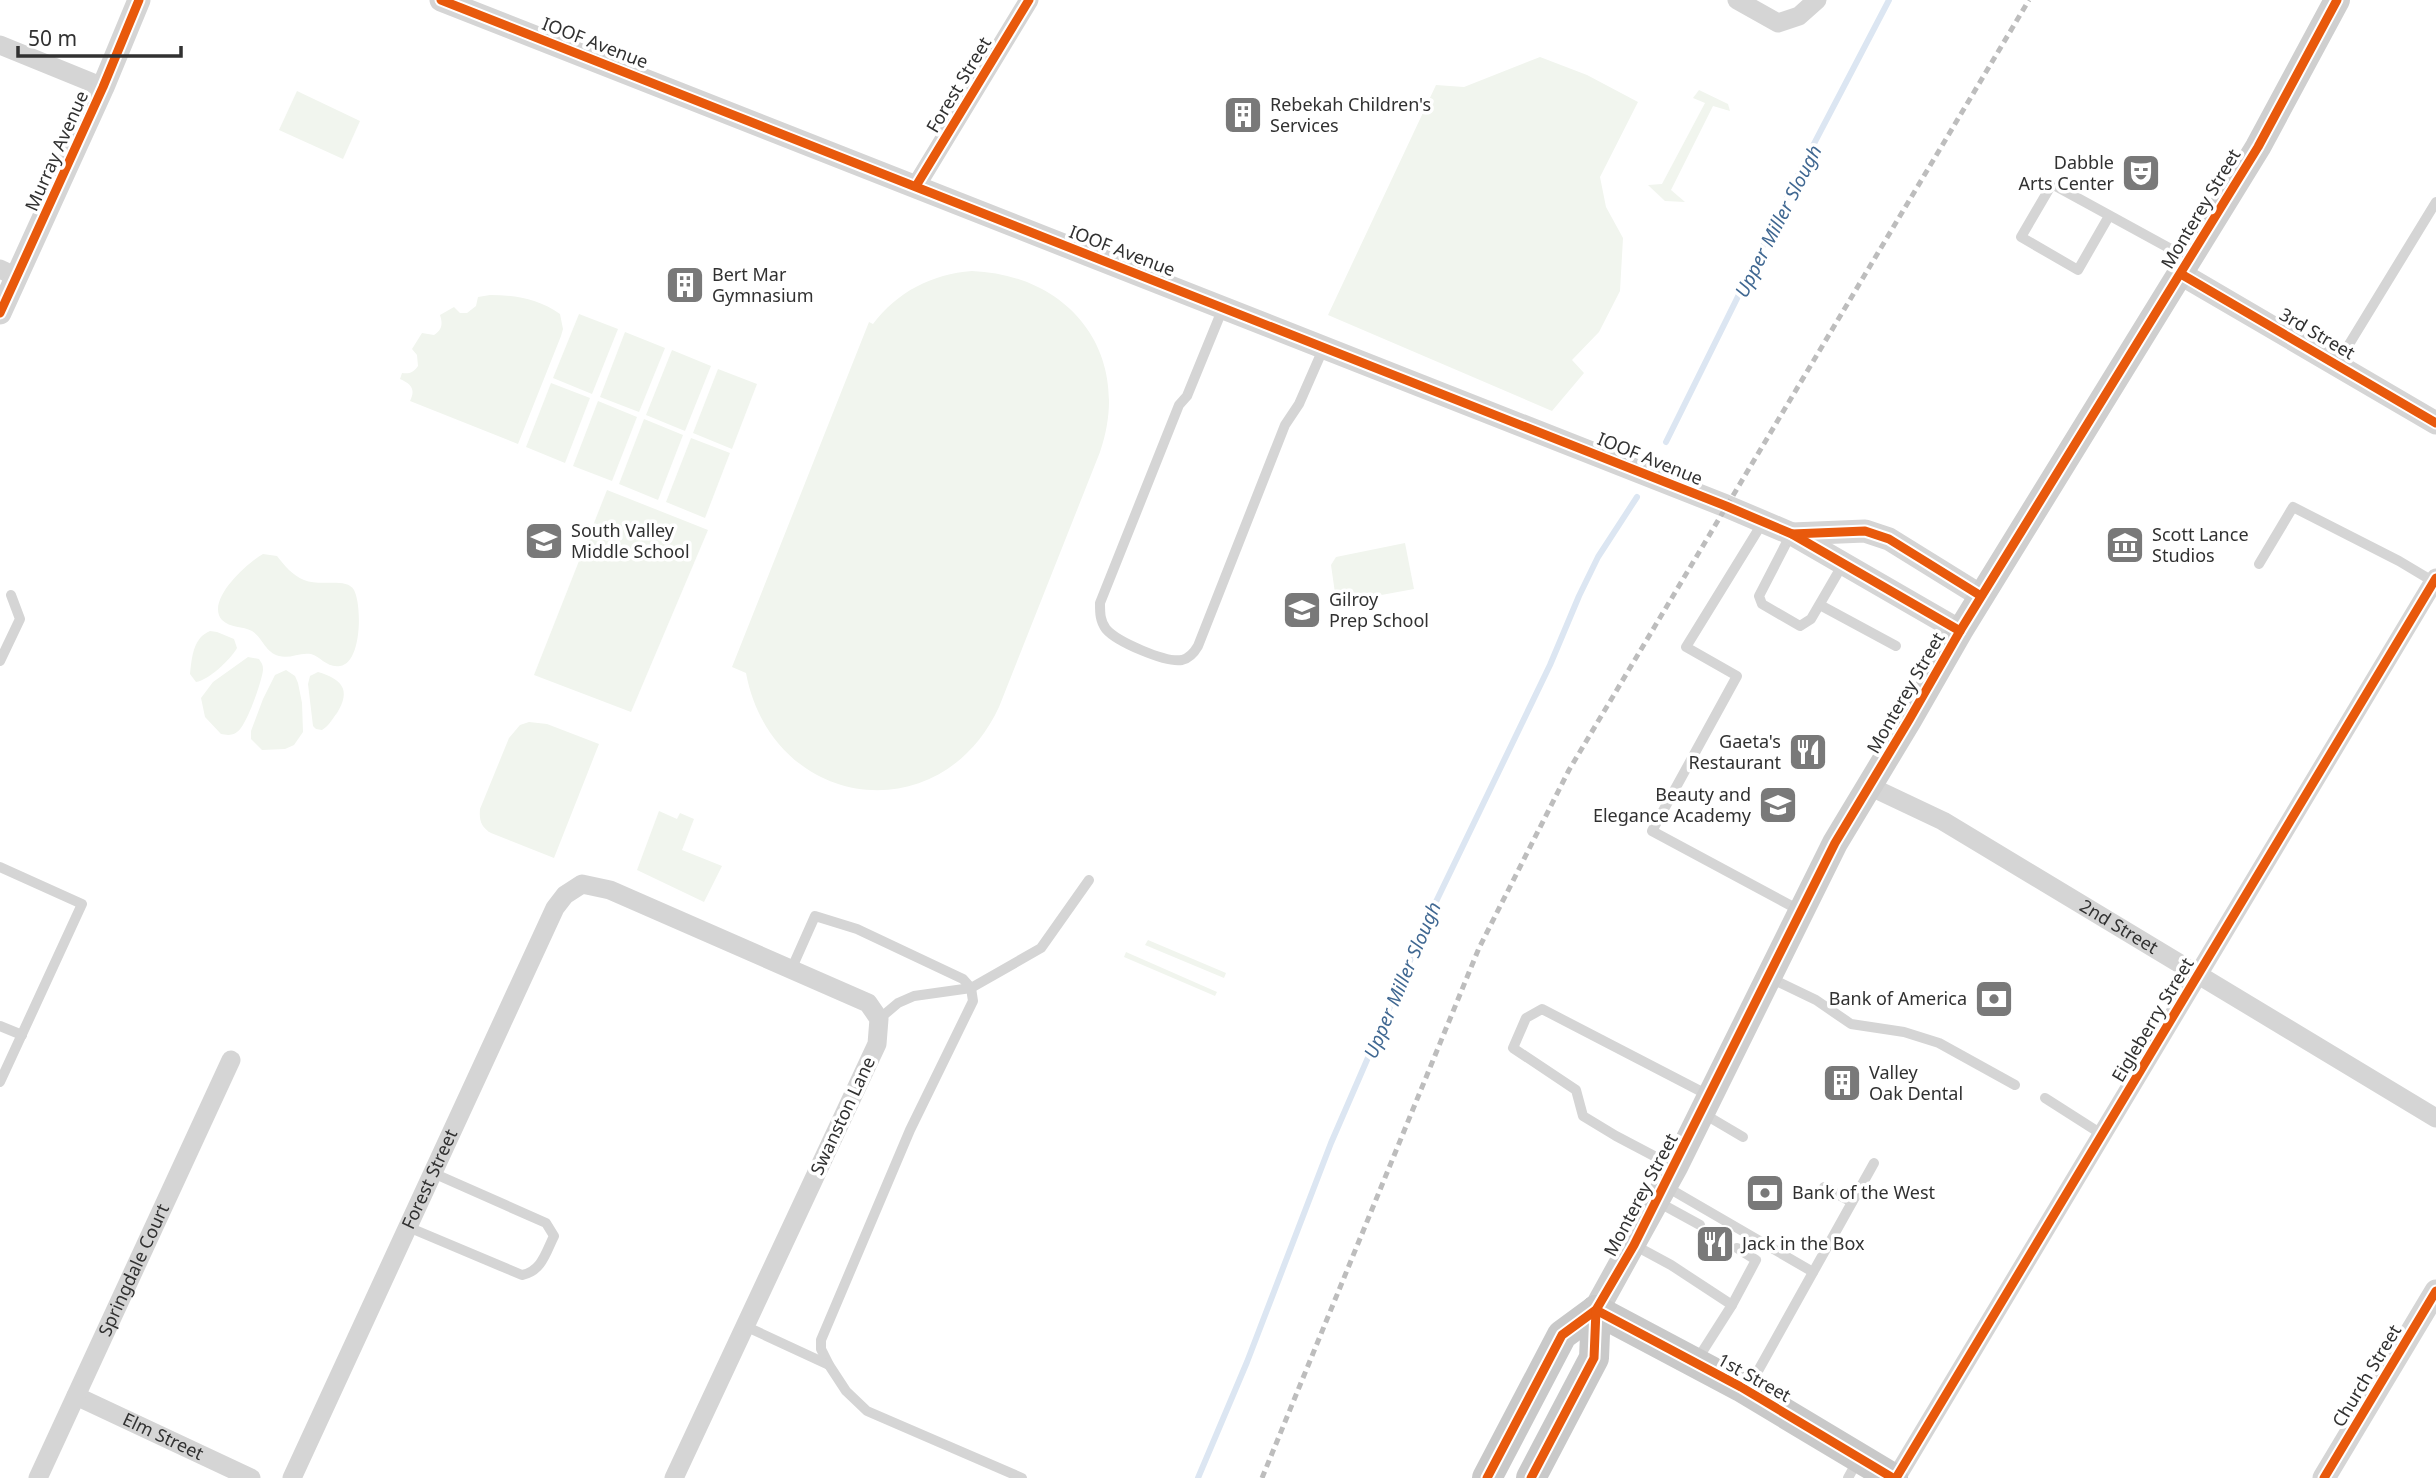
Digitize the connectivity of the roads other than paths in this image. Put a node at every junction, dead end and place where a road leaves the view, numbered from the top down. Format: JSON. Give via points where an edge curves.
{"nodes":[{"id":1,"x":139,"y":0,"type":"edge"},
{"id":2,"x":440,"y":0,"type":"edge"},
{"id":3,"x":1029,"y":0,"type":"edge"},
{"id":4,"x":1737,"y":0,"type":"edge"},
{"id":5,"x":1817,"y":0,"type":"edge"},
{"id":6,"x":2337,"y":0,"type":"edge"},
{"id":7,"x":0,"y":45,"type":"edge"},
{"id":8,"x":103,"y":87,"type":"junction"},
{"id":9,"x":916,"y":186,"type":"junction"},
{"id":10,"x":2436,"y":202,"type":"edge"},
{"id":11,"x":2109,"y":216,"type":"junction"},
{"id":12,"x":2185,"y":267,"type":"junction"},
{"id":13,"x":8,"y":273,"type":"edge"},
{"id":14,"x":1223,"y":307,"type":"junction"},
{"id":15,"x":0,"y":313,"type":"edge"},
{"id":16,"x":1324,"y":347,"type":"junction"},
{"id":17,"x":2337,"y":364,"type":"junction"},
{"id":18,"x":2436,"y":423,"type":"edge"},
{"id":19,"x":1763,"y":522,"type":"junction"},
{"id":20,"x":1792,"y":534,"type":"junction"},
{"id":21,"x":1843,"y":563,"type":"junction"},
{"id":22,"x":2259,"y":564,"type":"dead end"},
{"id":23,"x":2435,"y":580,"type":"edge"},
{"id":24,"x":11,"y":595,"type":"dead end"},
{"id":25,"x":1982,"y":596,"type":"junction"},
{"id":26,"x":1820,"y":605,"type":"junction"},
{"id":27,"x":1960,"y":631,"type":"junction"},
{"id":28,"x":1896,"y":646,"type":"dead end"},
{"id":29,"x":0,"y":660,"type":"edge"},
{"id":30,"x":1869,"y":786,"type":"junction"},
{"id":31,"x":0,"y":867,"type":"edge"},
{"id":32,"x":1088,"y":880,"type":"dead end"},
{"id":33,"x":1802,"y":912,"type":"junction"},
{"id":34,"x":791,"y":970,"type":"junction"},
{"id":35,"x":2197,"y":975,"type":"junction"},
{"id":36,"x":1769,"y":977,"type":"junction"},
{"id":37,"x":971,"y":988,"type":"junction"},
{"id":38,"x":879,"y":1019,"type":"junction"},
{"id":39,"x":0,"y":1026,"type":"edge"},
{"id":40,"x":22,"y":1035,"type":"junction"},
{"id":41,"x":230,"y":1060,"type":"dead end"},
{"id":42,"x":0,"y":1082,"type":"edge"},
{"id":43,"x":2015,"y":1085,"type":"dead end"},
{"id":44,"x":2045,"y":1098,"type":"dead end"},
{"id":45,"x":1705,"y":1104,"type":"junction"},
{"id":46,"x":2436,"y":1118,"type":"edge"},
{"id":47,"x":2103,"y":1135,"type":"junction"},
{"id":48,"x":1743,"y":1137,"type":"dead end"},
{"id":49,"x":1874,"y":1163,"type":"dead end"},
{"id":50,"x":433,"y":1173,"type":"junction"},
{"id":51,"x":1665,"y":1184,"type":"junction"},
{"id":52,"x":1824,"y":1187,"type":"dead end"},
{"id":53,"x":1852,"y":1202,"type":"junction"},
{"id":54,"x":1700,"y":1225,"type":"dead end"},
{"id":55,"x":408,"y":1227,"type":"junction"},
{"id":56,"x":1634,"y":1245,"type":"junction"},
{"id":57,"x":1738,"y":1248,"type":"dead end"},
{"id":58,"x":1813,"y":1272,"type":"junction"},
{"id":59,"x":2436,"y":1291,"type":"edge"},
{"id":60,"x":1732,"y":1305,"type":"junction"},
{"id":61,"x":1596,"y":1310,"type":"junction"},
{"id":62,"x":745,"y":1326,"type":"junction"},
{"id":63,"x":1695,"y":1364,"type":"junction"},
{"id":64,"x":829,"y":1365,"type":"junction"},
{"id":65,"x":1747,"y":1391,"type":"junction"},
{"id":66,"x":76,"y":1396,"type":"junction"},
{"id":67,"x":1854,"y":1468,"type":"edge"},
{"id":68,"x":38,"y":1478,"type":"edge"},
{"id":69,"x":251,"y":1478,"type":"edge"},
{"id":70,"x":292,"y":1478,"type":"edge"},
{"id":71,"x":674,"y":1478,"type":"edge"},
{"id":72,"x":1022,"y":1478,"type":"edge"},
{"id":73,"x":1488,"y":1478,"type":"edge"},
{"id":74,"x":1531,"y":1478,"type":"edge"},
{"id":75,"x":1895,"y":1478,"type":"edge"},
{"id":76,"x":2324,"y":1478,"type":"edge"}],
"edges":[{"from":1,"to":8,"type":"street","name":"Murray Avenue"},
{"from":2,"to":9,"type":"street","name":"IOOF Avenue"},
{"from":3,"to":9,"type":"street","name":"Forest Street"},
{"from":4,"to":5,"type":"street","via":[[1778,23],[1799,16]]},
{"from":6,"to":12,"type":"main road","name":"Monterey Street","via":[[2258,147]]},
{"from":7,"to":8,"type":"street"},
{"from":8,"to":13,"type":"street","name":"Murray Avenue"},
{"from":9,"to":14,"type":"street","name":"IOOF Avenue"},
{"from":10,"to":17,"type":"lane"},
{"from":11,"to":11,"type":"lane","via":[[2052,184],[2021,237],[2078,270]]},
{"from":11,"to":12,"type":"lane"},
{"from":12,"to":17,"type":"street","name":"3rd Street"},
{"from":12,"to":25,"type":"main road","name":"Monterey Street"},
{"from":13,"to":15,"type":"street","name":"Murray Avenue"},
{"from":14,"to":16,"type":"street","name":"IOOF Avenue"},
{"from":14,"to":16,"type":"lane","via":[[1187,396],[1179,405],[1099,615],[1115,638],[1166,660],[1191,656],[1199,646],[1285,425]]},
{"from":16,"to":19,"type":"street","name":"IOOF Avenue"},
{"from":17,"to":18,"type":"street","name":"3rd Street"},
{"from":19,"to":20,"type":"street","name":"IOOF Avenue"},
{"from":19,"to":33,"type":"lane","via":[[1686,647],[1737,676],[1653,831]]},
{"from":20,"to":21,"type":"street","name":"IOOF Avenue"},
{"from":20,"to":25,"type":"street","name":"IOOF Avenue","via":[[1865,531],[1889,538]]},
{"from":20,"to":26,"type":"lane","via":[[1759,596],[1762,604],[1800,626]]},
{"from":21,"to":26,"type":"lane"},
{"from":21,"to":27,"type":"street","name":"IOOF Avenue"},
{"from":22,"to":23,"type":"lane","via":[[2292,507]]},
{"from":23,"to":35,"type":"street","name":"Eigleberry Street"},
{"from":24,"to":29,"type":"lane","via":[[20,619]]},
{"from":25,"to":27,"type":"main road","name":"Monterey Street"},
{"from":26,"to":28,"type":"lane"},
{"from":27,"to":30,"type":"main road","name":"Monterey Street"},
{"from":30,"to":33,"type":"main road","name":"Monterey Street"},
{"from":30,"to":35,"type":"street","name":"2nd Street","via":[[1943,821]]},
{"from":31,"to":40,"type":"lane","via":[[82,904]]},
{"from":32,"to":37,"type":"lane","via":[[1041,948]]},
{"from":33,"to":36,"type":"main road","name":"Monterey Street"},
{"from":34,"to":37,"type":"lane","via":[[815,916],[923,959],[963,979]]},
{"from":34,"to":38,"type":"street","via":[[868,1003]]},
{"from":34,"to":50,"type":"street","name":"Forest Street","via":[[610,890],[582,884],[575,887],[555,908]]},
{"from":35,"to":46,"type":"street","name":"2nd Street"},
{"from":35,"to":47,"type":"street","name":"Eigleberry Street"},
{"from":36,"to":43,"type":"lane","via":[[1851,1024],[1905,1032],[1939,1043]]},
{"from":36,"to":45,"type":"main road","name":"Monterey Street"},
{"from":37,"to":38,"type":"lane","via":[[914,996]]},
{"from":37,"to":64,"type":"lane","via":[[973,1001],[910,1130],[821,1340]]},
{"from":38,"to":62,"type":"street","name":"Swanston Lane","via":[[877,1044]]},
{"from":39,"to":40,"type":"lane"},
{"from":40,"to":42,"type":"lane"},
{"from":41,"to":66,"type":"street","name":"Springdale Court"},
{"from":44,"to":47,"type":"lane"},
{"from":45,"to":48,"type":"lane"},
{"from":45,"to":51,"type":"main road","name":"Monterey Street"},
{"from":45,"to":51,"type":"lane","via":[[1542,1009],[1526,1018],[1513,1048],[1576,1090],[1583,1115],[1616,1136]]},
{"from":47,"to":75,"type":"street","name":"Eigleberry Street"},
{"from":49,"to":53,"type":"lane"},
{"from":50,"to":55,"type":"street","name":"Forest Street"},
{"from":50,"to":55,"type":"lane","via":[[546,1223],[554,1236],[539,1268],[523,1275]]},
{"from":51,"to":54,"type":"lane"},
{"from":51,"to":56,"type":"main road","name":"Monterey Street"},
{"from":51,"to":58,"type":"lane"},
{"from":52,"to":53,"type":"lane"},
{"from":53,"to":58,"type":"lane"},
{"from":55,"to":70,"type":"street","name":"Forest Street"},
{"from":56,"to":60,"type":"lane"},
{"from":56,"to":61,"type":"main road","name":"Monterey Street"},
{"from":57,"to":60,"type":"lane","via":[[1756,1260]]},
{"from":58,"to":65,"type":"lane"},
{"from":59,"to":76,"type":"street","name":"Church Street"},
{"from":60,"to":63,"type":"lane"},
{"from":61,"to":63,"type":"main road","name":"1st Street"},
{"from":61,"to":73,"type":"main road","name":"Monterey Street","via":[[1562,1335]]},
{"from":61,"to":74,"type":"main road","name":"Monterey Street","via":[[1594,1358]]},
{"from":62,"to":64,"type":"lane"},
{"from":62,"to":71,"type":"street","name":"Swanston Lane"},
{"from":63,"to":65,"type":"main road","name":"1st Street"},
{"from":64,"to":72,"type":"lane","via":[[867,1411]]},
{"from":65,"to":67,"type":"main road","name":"1st Street"},
{"from":66,"to":68,"type":"street","name":"Springdale Court"},
{"from":66,"to":69,"type":"street","name":"Elm Street"},
{"from":67,"to":75,"type":"main road","name":"1st Street"}]}
